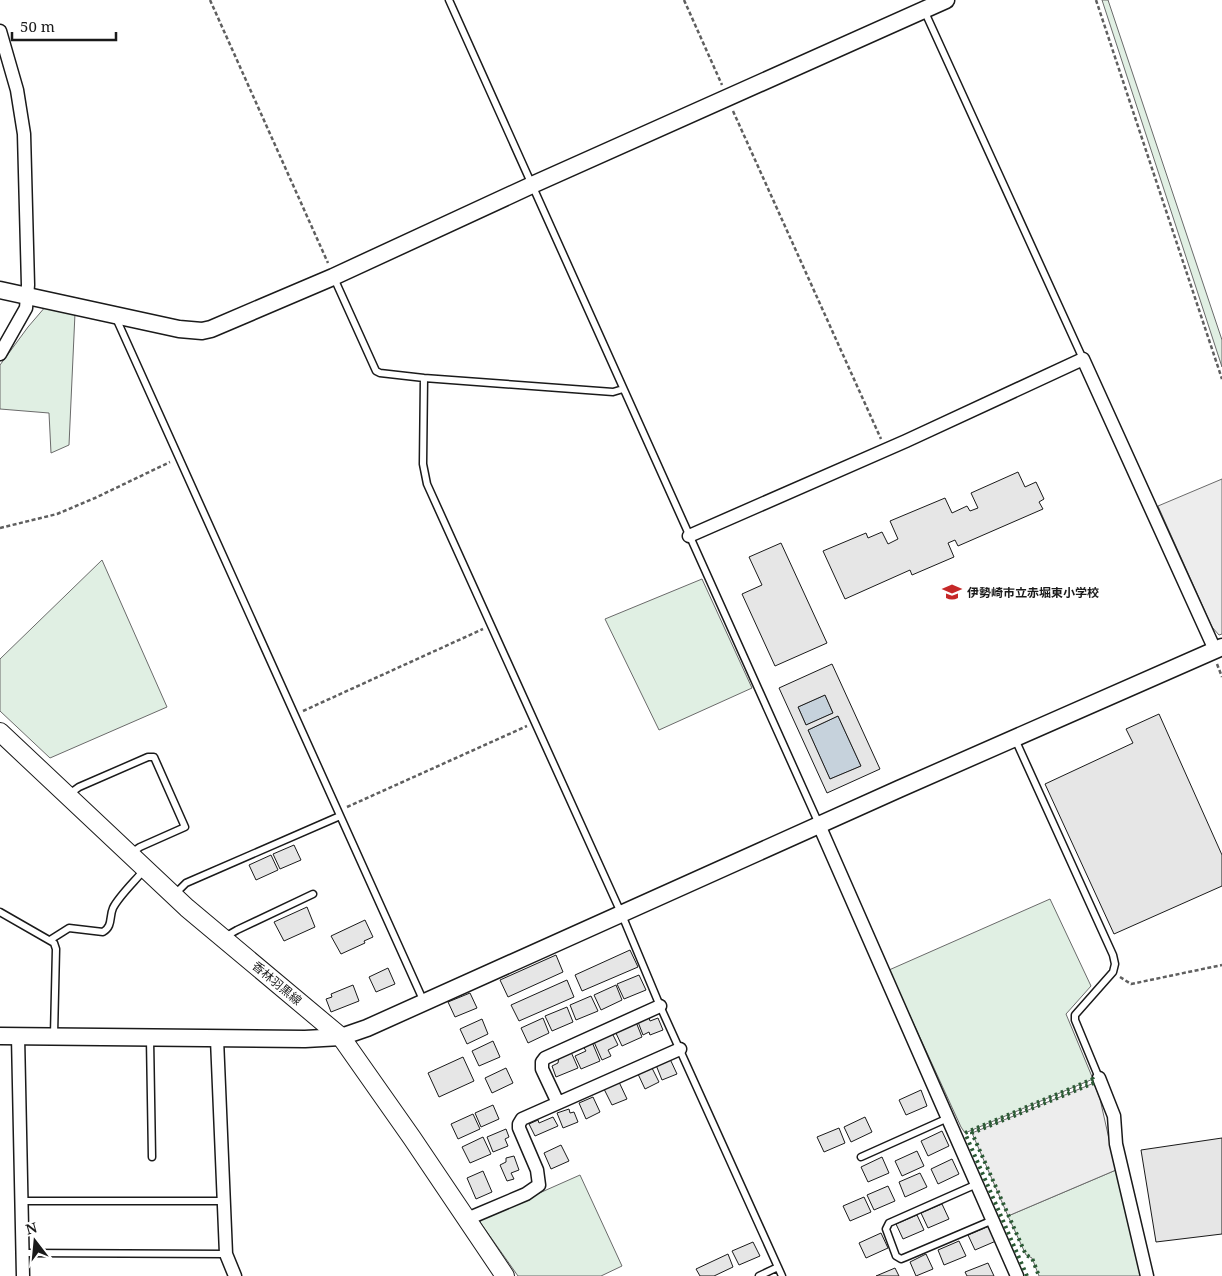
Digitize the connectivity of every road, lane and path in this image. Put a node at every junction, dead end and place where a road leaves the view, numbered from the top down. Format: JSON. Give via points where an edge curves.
{"nodes":[{"id":1,"x":210,"y":0,"type":"edge"},
{"id":2,"x":448,"y":0,"type":"edge"},
{"id":3,"x":684,"y":0,"type":"edge"},
{"id":4,"x":946,"y":0,"type":"edge"},
{"id":5,"x":1096,"y":0,"type":"edge"},
{"id":6,"x":924,"y":9,"type":"junction"},
{"id":7,"x":0,"y":31,"type":"edge"},
{"id":8,"x":727,"y":98,"type":"junction"},
{"id":9,"x":532,"y":185,"type":"junction"},
{"id":10,"x":334,"y":277,"type":"junction"},
{"id":11,"x":0,"y":290,"type":"edge"},
{"id":12,"x":27,"y":296,"type":"junction"},
{"id":13,"x":116,"y":316,"type":"junction"},
{"id":14,"x":0,"y":354,"type":"edge"},
{"id":15,"x":1083,"y":359,"type":"junction"},
{"id":16,"x":424,"y":378,"type":"junction"},
{"id":17,"x":1222,"y":379,"type":"edge"},
{"id":18,"x":623,"y":389,"type":"junction"},
{"id":19,"x":886,"y":449,"type":"junction"},
{"id":20,"x":179,"y":458,"type":"junction"},
{"id":21,"x":0,"y":528,"type":"edge"},
{"id":22,"x":689,"y":536,"type":"junction"},
{"id":23,"x":491,"y":625,"type":"junction"},
{"id":24,"x":1218,"y":649,"type":"edge"},
{"id":25,"x":295,"y":715,"type":"junction"},
{"id":26,"x":535,"y":723,"type":"junction"},
{"id":27,"x":2,"y":738,"type":"edge"},
{"id":28,"x":1015,"y":738,"type":"junction"},
{"id":29,"x":67,"y":796,"type":"junction"},
{"id":30,"x":339,"y":813,"type":"junction"},
{"id":31,"x":819,"y":825,"type":"junction"},
{"id":32,"x":129,"y":854,"type":"junction"},
{"id":33,"x":144,"y":869,"type":"junction"},
{"id":34,"x":313,"y":894,"type":"dead end"},
{"id":35,"x":173,"y":895,"type":"junction"},
{"id":36,"x":0,"y":912,"type":"edge"},
{"id":37,"x":622,"y":915,"type":"junction"},
{"id":38,"x":50,"y":940,"type":"junction"},
{"id":39,"x":226,"y":940,"type":"junction"},
{"id":40,"x":1222,"y":965,"type":"edge"},
{"id":41,"x":1113,"y":972,"type":"junction"},
{"id":42,"x":424,"y":1004,"type":"junction"},
{"id":43,"x":660,"y":1006,"type":"junction"},
{"id":44,"x":54,"y":1035,"type":"junction"},
{"id":45,"x":0,"y":1036,"type":"edge"},
{"id":46,"x":18,"y":1036,"type":"junction"},
{"id":47,"x":341,"y":1037,"type":"junction"},
{"id":48,"x":150,"y":1038,"type":"junction"},
{"id":49,"x":217,"y":1039,"type":"junction"},
{"id":50,"x":680,"y":1049,"type":"junction"},
{"id":51,"x":1099,"y":1078,"type":"joint"},
{"id":52,"x":558,"y":1103,"type":"junction"},
{"id":53,"x":948,"y":1118,"type":"junction"},
{"id":54,"x":152,"y":1157,"type":"dead end"},
{"id":55,"x":861,"y":1157,"type":"dead end"},
{"id":56,"x":977,"y":1184,"type":"junction"},
{"id":57,"x":22,"y":1201,"type":"junction"},
{"id":58,"x":224,"y":1201,"type":"junction"},
{"id":59,"x":466,"y":1219,"type":"junction"},
{"id":60,"x":993,"y":1220,"type":"junction"},
{"id":61,"x":23,"y":1253,"type":"junction"},
{"id":62,"x":226,"y":1254,"type":"junction"},
{"id":63,"x":778,"y":1267,"type":"junction"},
{"id":64,"x":23,"y":1276,"type":"edge"},
{"id":65,"x":235,"y":1276,"type":"edge"},
{"id":66,"x":505,"y":1276,"type":"edge"},
{"id":67,"x":759,"y":1276,"type":"edge"},
{"id":68,"x":782,"y":1276,"type":"edge"},
{"id":69,"x":1018,"y":1276,"type":"edge"},
{"id":70,"x":1147,"y":1276,"type":"edge"}],
"edges":[{"from":1,"to":10,"type":"path"},
{"from":2,"to":9,"type":"lane"},
{"from":3,"to":8,"type":"path"},
{"from":4,"to":6,"type":"street"},
{"from":5,"to":17,"type":"path"},
{"from":6,"to":8,"type":"street"},
{"from":6,"to":15,"type":"lane"},
{"from":7,"to":12,"type":"street","via":[[17,90],[24,134]]},
{"from":8,"to":9,"type":"street"},
{"from":8,"to":19,"type":"path"},
{"from":9,"to":10,"type":"street"},
{"from":9,"to":18,"type":"lane"},
{"from":10,"to":13,"type":"street","via":[[202,331]]},
{"from":10,"to":16,"type":"lane","via":[[376,371]]},
{"from":11,"to":12,"type":"street"},
{"from":12,"to":13,"type":"street"},
{"from":12,"to":14,"type":"street","via":[[26,308]]},
{"from":13,"to":20,"type":"lane"},
{"from":15,"to":19,"type":"street"},
{"from":15,"to":24,"type":"street"},
{"from":16,"to":18,"type":"lane","via":[[613,392]]},
{"from":16,"to":23,"type":"lane","via":[[423,464],[427,484]]},
{"from":18,"to":22,"type":"lane"},
{"from":19,"to":22,"type":"street"},
{"from":20,"to":21,"type":"path","via":[[57,514]]},
{"from":20,"to":25,"type":"lane"},
{"from":22,"to":31,"type":"lane"},
{"from":23,"to":25,"type":"path"},
{"from":23,"to":26,"type":"lane"},
{"from":24,"to":28,"type":"street"},
{"from":25,"to":30,"type":"lane"},
{"from":26,"to":30,"type":"path"},
{"from":26,"to":37,"type":"lane"},
{"from":27,"to":29,"type":"main road","name":"香林羽黒線"},
{"from":28,"to":31,"type":"street"},
{"from":28,"to":41,"type":"lane","via":[[1113,955]]},
{"from":29,"to":32,"type":"main road","name":"香林羽黒線"},
{"from":29,"to":32,"type":"lane","via":[[79,787],[154,757],[185,827]]},
{"from":30,"to":35,"type":"lane","via":[[186,883]]},
{"from":30,"to":42,"type":"lane"},
{"from":31,"to":37,"type":"street"},
{"from":31,"to":53,"type":"street"},
{"from":32,"to":33,"type":"main road","name":"香林羽黒線"},
{"from":33,"to":35,"type":"main road","name":"香林羽黒線"},
{"from":33,"to":38,"type":"lane","via":[[114,906],[108,929],[103,932],[69,928]]},
{"from":34,"to":39,"type":"lane","via":[[237,930]]},
{"from":35,"to":39,"type":"main road","name":"香林羽黒線"},
{"from":36,"to":38,"type":"lane"},
{"from":37,"to":42,"type":"street"},
{"from":37,"to":43,"type":"lane"},
{"from":38,"to":44,"type":"lane","via":[[56,949]]},
{"from":39,"to":47,"type":"main road","name":"香林羽黒線"},
{"from":40,"to":41,"type":"path","via":[[1131,984]]},
{"from":41,"to":51,"type":"lane","via":[[1075,1016]]},
{"from":42,"to":47,"type":"street"},
{"from":43,"to":50,"type":"lane"},
{"from":43,"to":52,"type":"street","via":[[545,1058],[541,1065]]},
{"from":44,"to":46,"type":"street"},
{"from":44,"to":48,"type":"street"},
{"from":45,"to":46,"type":"street"},
{"from":46,"to":57,"type":"street"},
{"from":47,"to":49,"type":"street"},
{"from":47,"to":59,"type":"main road","name":"香林羽黒線"},
{"from":48,"to":49,"type":"street"},
{"from":48,"to":54,"type":"lane"},
{"from":49,"to":58,"type":"street"},
{"from":50,"to":52,"type":"street"},
{"from":50,"to":63,"type":"lane"},
{"from":51,"to":70,"type":"street","via":[[1114,1116],[1116,1144]]},
{"from":52,"to":59,"type":"street","via":[[522,1119],[519,1124],[537,1170],[539,1185],[526,1194]]},
{"from":53,"to":55,"type":"lane"},
{"from":53,"to":56,"type":"street"},
{"from":56,"to":60,"type":"street"},
{"from":56,"to":60,"type":"lane","via":[[889,1223],[886,1229],[896,1256],[901,1259]]},
{"from":57,"to":58,"type":"lane"},
{"from":57,"to":61,"type":"street"},
{"from":58,"to":62,"type":"street"},
{"from":59,"to":66,"type":"main road","name":"香林羽黒線"},
{"from":60,"to":69,"type":"street"},
{"from":61,"to":62,"type":"lane"},
{"from":61,"to":64,"type":"street"},
{"from":62,"to":65,"type":"street"},
{"from":63,"to":67,"type":"lane"},
{"from":63,"to":68,"type":"lane"}]}
